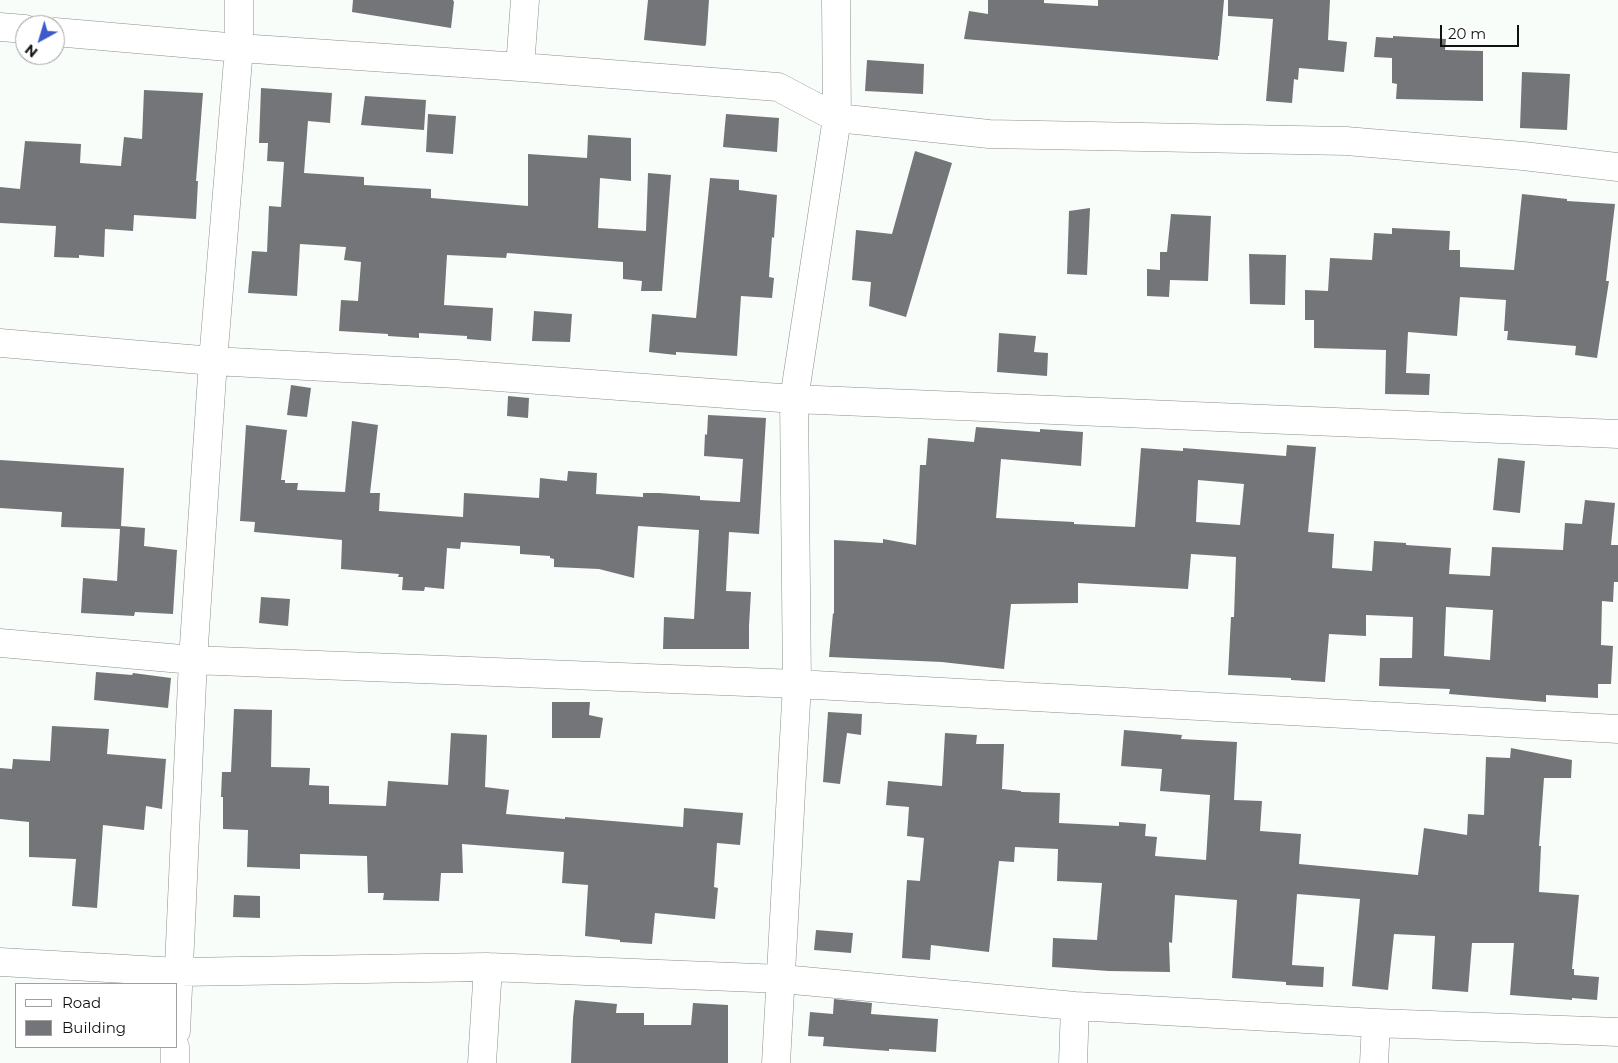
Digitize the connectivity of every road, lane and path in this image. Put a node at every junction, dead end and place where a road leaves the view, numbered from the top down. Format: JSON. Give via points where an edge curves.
{"nodes":[{"id":1,"x":239,"y":0,"type":"edge"},
{"id":2,"x":525,"y":0,"type":"edge"},
{"id":3,"x":836,"y":0,"type":"edge"},
{"id":4,"x":0,"y":27,"type":"edge"},
{"id":5,"x":15,"y":28,"type":"edge"},
{"id":6,"x":65,"y":33,"type":"edge"},
{"id":7,"x":239,"y":48,"type":"junction"},
{"id":8,"x":520,"y":67,"type":"junction"},
{"id":9,"x":837,"y":118,"type":"junction"},
{"id":10,"x":1618,"y":168,"type":"edge"},
{"id":11,"x":0,"y":343,"type":"edge"},
{"id":12,"x":213,"y":361,"type":"junction"},
{"id":13,"x":794,"y":399,"type":"junction"},
{"id":14,"x":1618,"y":434,"type":"edge"},
{"id":15,"x":0,"y":643,"type":"edge"},
{"id":16,"x":193,"y":660,"type":"junction"},
{"id":17,"x":797,"y":684,"type":"junction"},
{"id":18,"x":1618,"y":729,"type":"edge"},
{"id":19,"x":0,"y":962,"type":"edge"},
{"id":20,"x":488,"y":967,"type":"junction"},
{"id":21,"x":180,"y":972,"type":"junction"},
{"id":22,"x":782,"y":978,"type":"junction"},
{"id":23,"x":178,"y":1002,"type":"edge"},
{"id":24,"x":1074,"y":1006,"type":"junction"},
{"id":25,"x":1376,"y":1023,"type":"junction"},
{"id":26,"x":1618,"y":1032,"type":"edge"},
{"id":27,"x":175,"y":1048,"type":"edge"},
{"id":28,"x":174,"y":1063,"type":"edge"},
{"id":29,"x":482,"y":1063,"type":"edge"},
{"id":30,"x":776,"y":1063,"type":"edge"},
{"id":31,"x":1074,"y":1063,"type":"edge"},
{"id":32,"x":1374,"y":1063,"type":"edge"}],
"edges":[{"from":1,"to":7,"type":"street"},
{"from":2,"to":8,"type":"street"},
{"from":3,"to":9,"type":"street"},
{"from":4,"to":5,"type":"street"},
{"from":6,"to":7,"type":"street"},
{"from":7,"to":8,"type":"street"},
{"from":7,"to":12,"type":"street"},
{"from":8,"to":9,"type":"street","via":[[778,87]]},
{"from":9,"to":10,"type":"street","via":[[989,134],[1346,141],[1523,156]]},
{"from":9,"to":13,"type":"street"},
{"from":11,"to":12,"type":"street"},
{"from":12,"to":13,"type":"street","via":[[457,374]]},
{"from":12,"to":16,"type":"street"},
{"from":13,"to":14,"type":"street"},
{"from":13,"to":17,"type":"street"},
{"from":15,"to":16,"type":"street"},
{"from":16,"to":17,"type":"street"},
{"from":16,"to":21,"type":"street"},
{"from":17,"to":18,"type":"street"},
{"from":17,"to":22,"type":"street"},
{"from":19,"to":21,"type":"street"},
{"from":20,"to":21,"type":"street"},
{"from":20,"to":22,"type":"street"},
{"from":20,"to":29,"type":"street"},
{"from":21,"to":23,"type":"street"},
{"from":22,"to":24,"type":"street"},
{"from":22,"to":30,"type":"street"},
{"from":24,"to":25,"type":"street"},
{"from":24,"to":31,"type":"street"},
{"from":25,"to":26,"type":"street"},
{"from":25,"to":32,"type":"street"},
{"from":27,"to":28,"type":"street"}]}
